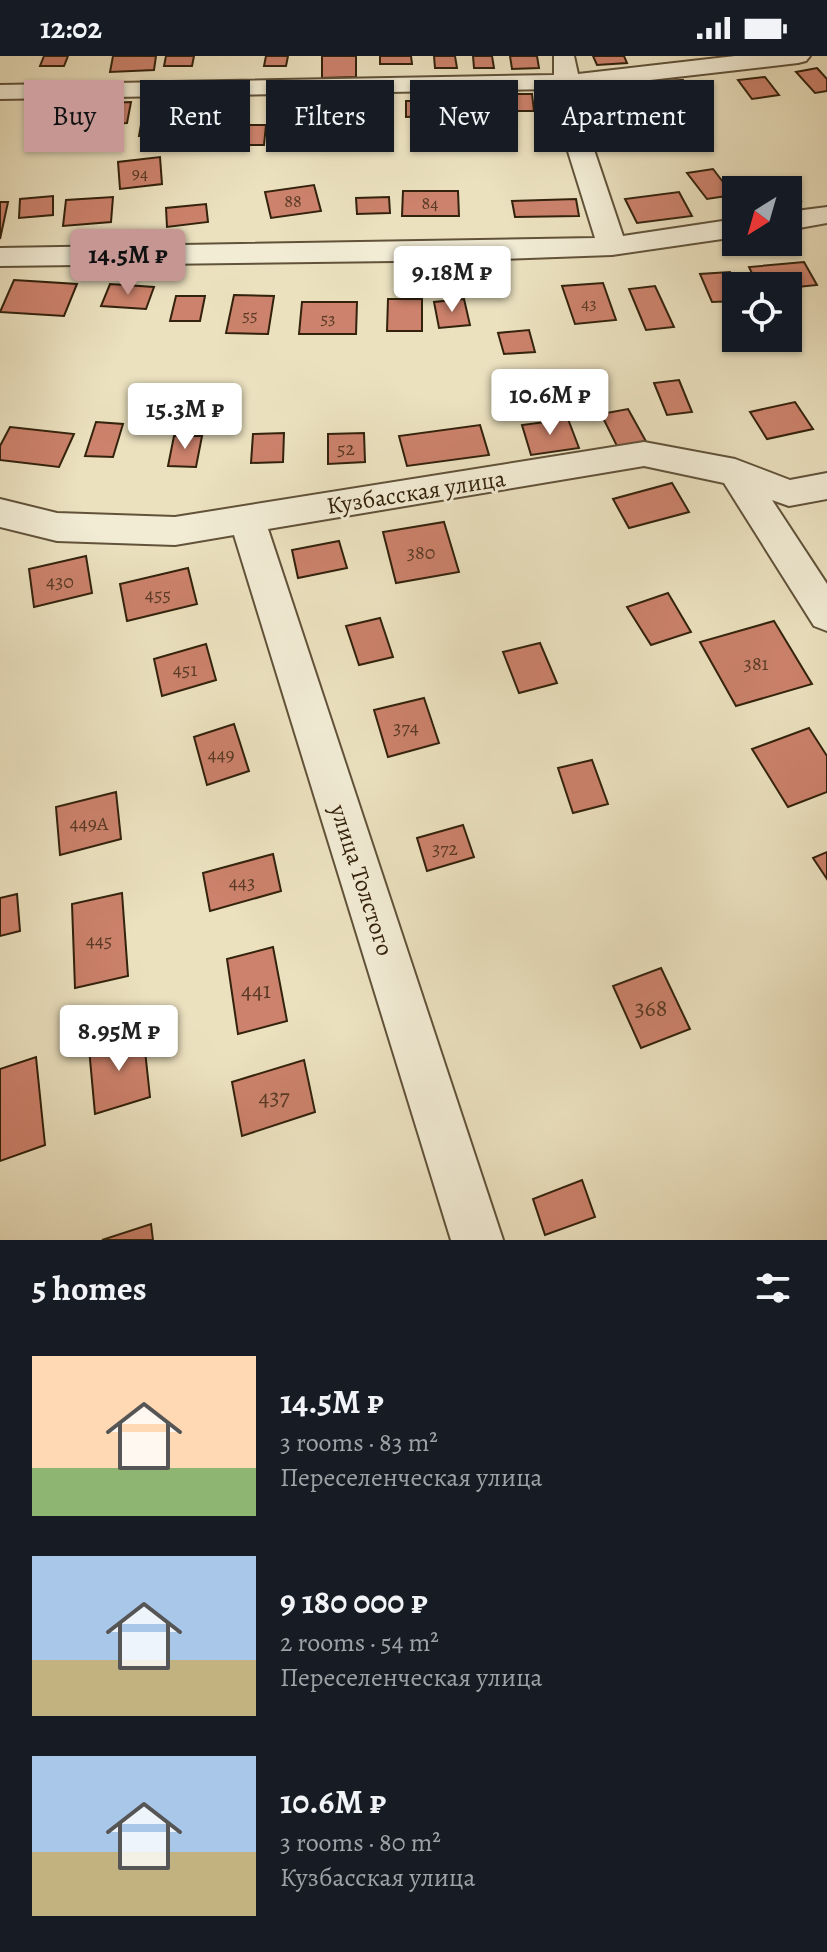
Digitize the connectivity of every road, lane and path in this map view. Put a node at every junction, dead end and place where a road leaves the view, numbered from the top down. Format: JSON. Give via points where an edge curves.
{"nodes":[{"id":1,"x":798,"y":56,"type":"edge"},
{"id":2,"x":566,"y":69,"type":"edge"},
{"id":3,"x":0,"y":92,"type":"edge"},
{"id":4,"x":827,"y":215,"type":"edge"},
{"id":5,"x":802,"y":219,"type":"edge"},
{"id":6,"x":722,"y":230,"type":"edge"},
{"id":7,"x":612,"y":246,"type":"junction"},
{"id":8,"x":0,"y":257,"type":"edge"},
{"id":9,"x":735,"y":472,"type":"junction"},
{"id":10,"x":827,"y":486,"type":"edge"},
{"id":11,"x":0,"y":513,"type":"edge"},
{"id":12,"x":247,"y":520,"type":"junction"},
{"id":13,"x":827,"y":615,"type":"edge"},
{"id":14,"x":477,"y":1240,"type":"edge"}],
"edges":[{"from":1,"to":2,"type":"street"},
{"from":2,"to":3,"type":"street"},
{"from":2,"to":7,"type":"street","via":[[574,129]]},
{"from":4,"to":5,"type":"street"},
{"from":6,"to":7,"type":"street"},
{"from":7,"to":8,"type":"street"},
{"from":9,"to":10,"type":"street","name":"Кузбасская улица","via":[[789,493]]},
{"from":9,"to":12,"type":"street","name":"Кузбасская улица","via":[[644,454]]},
{"from":9,"to":13,"type":"street"},
{"from":11,"to":12,"type":"street","name":"Кузбасская улица","via":[[57,527],[175,531]]},
{"from":12,"to":14,"type":"street","name":"улица Толстого"}]}
